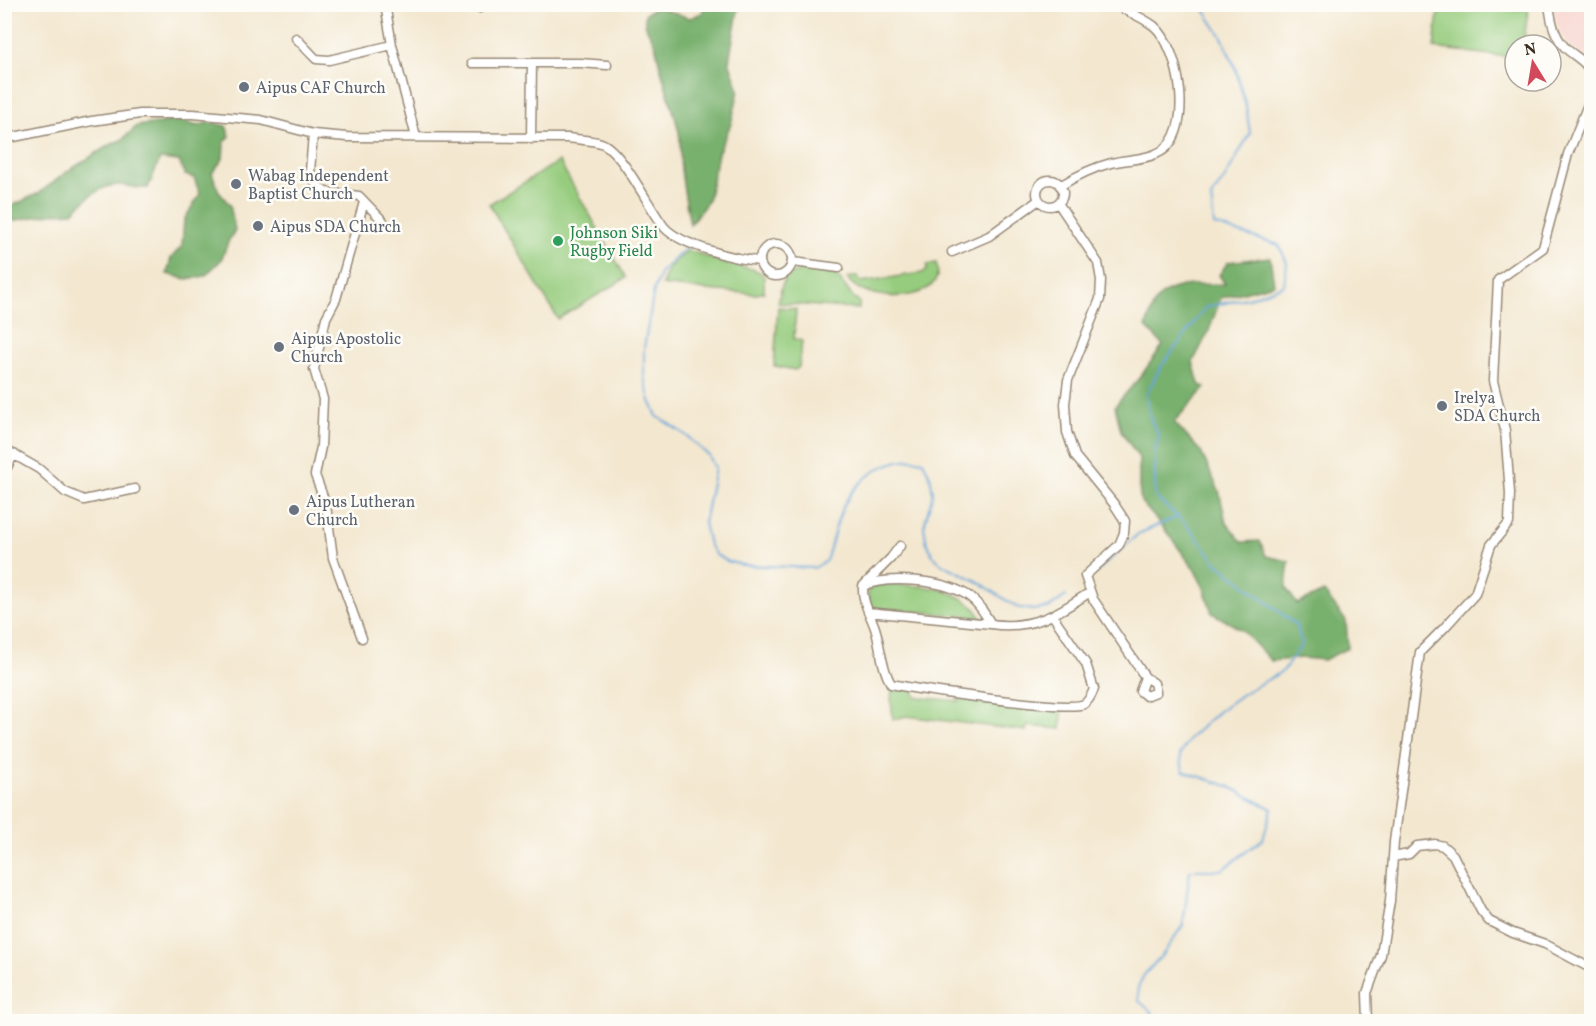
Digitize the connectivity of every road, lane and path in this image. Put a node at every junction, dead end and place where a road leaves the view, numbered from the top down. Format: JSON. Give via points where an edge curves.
{"nodes":[{"id":1,"x":12,"y":4,"type":"edge"},
{"id":2,"x":385,"y":4,"type":"edge"},
{"id":3,"x":1113,"y":4,"type":"edge"},
{"id":4,"x":1549,"y":4,"type":"edge"},
{"id":5,"x":4,"y":8,"type":"edge"},
{"id":6,"x":296,"y":38,"type":"dead end"},
{"id":7,"x":392,"y":45,"type":"junction"},
{"id":8,"x":472,"y":63,"type":"dead end"},
{"id":9,"x":532,"y":63,"type":"junction"},
{"id":10,"x":607,"y":65,"type":"dead end"},
{"id":11,"x":1592,"y":74,"type":"edge"},
{"id":12,"x":1592,"y":81,"type":"edge"},
{"id":13,"x":313,"y":134,"type":"junction"},
{"id":14,"x":416,"y":137,"type":"junction"},
{"id":15,"x":4,"y":139,"type":"edge"},
{"id":16,"x":531,"y":139,"type":"junction"},
{"id":17,"x":1060,"y":186,"type":"junction"},
{"id":18,"x":1039,"y":200,"type":"junction"},
{"id":19,"x":364,"y":202,"type":"junction"},
{"id":20,"x":1058,"y":203,"type":"junction"},
{"id":21,"x":382,"y":221,"type":"dead end"},
{"id":22,"x":952,"y":252,"type":"dead end"},
{"id":23,"x":760,"y":261,"type":"junction"},
{"id":24,"x":792,"y":262,"type":"junction"},
{"id":25,"x":838,"y":268,"type":"dead end"},
{"id":26,"x":4,"y":449,"type":"edge"},
{"id":27,"x":14,"y":454,"type":"junction"},
{"id":28,"x":4,"y":473,"type":"edge"},
{"id":29,"x":135,"y":489,"type":"dead end"},
{"id":30,"x":900,"y":546,"type":"dead end"},
{"id":31,"x":863,"y":586,"type":"junction"},
{"id":32,"x":1090,"y":592,"type":"junction"},
{"id":33,"x":868,"y":612,"type":"junction"},
{"id":34,"x":1053,"y":616,"type":"junction"},
{"id":35,"x":991,"y":624,"type":"junction"},
{"id":36,"x":362,"y":638,"type":"dead end"},
{"id":37,"x":1145,"y":677,"type":"dead end"},
{"id":38,"x":1393,"y":857,"type":"junction"},
{"id":39,"x":1592,"y":969,"type":"edge"},
{"id":40,"x":1368,"y":1022,"type":"edge"}],
"edges":[{"from":1,"to":5,"type":"street"},
{"from":2,"to":7,"type":"street"},
{"from":3,"to":17,"type":"street","via":[[1155,27],[1172,51],[1180,86],[1175,135],[1162,151],[1110,163]]},
{"from":4,"to":11,"type":"street","via":[[1555,33],[1567,50],[1587,63]]},
{"from":6,"to":7,"type":"street","via":[[316,59],[329,60]]},
{"from":7,"to":14,"type":"street"},
{"from":8,"to":9,"type":"street"},
{"from":9,"to":10,"type":"street"},
{"from":9,"to":16,"type":"street"},
{"from":12,"to":38,"type":"street","via":[[1543,248],[1498,280],[1493,381],[1505,430],[1509,523],[1491,545],[1475,594],[1420,652]]},
{"from":13,"to":14,"type":"street"},
{"from":13,"to":15,"type":"street","via":[[261,120],[140,114]]},
{"from":13,"to":19,"type":"street","via":[[310,171],[315,183],[325,192],[359,196]]},
{"from":14,"to":16,"type":"street"},
{"from":16,"to":23,"type":"street","via":[[569,138],[604,144],[626,167],[666,229],[703,249]]},
{"from":17,"to":18,"type":"street","via":[[1049,180],[1041,184],[1037,191]]},
{"from":17,"to":20,"type":"street","via":[[1063,194]]},
{"from":18,"to":20,"type":"street","via":[[1048,206]]},
{"from":18,"to":22,"type":"street","via":[[989,236]]},
{"from":19,"to":21,"type":"street"},
{"from":19,"to":36,"type":"street","via":[[336,299],[326,318],[314,369],[323,399],[321,447],[315,475],[326,505],[333,558]]},
{"from":20,"to":32,"type":"street","via":[[1098,262],[1101,280],[1100,298],[1068,380],[1067,432],[1075,456],[1125,520],[1119,545],[1085,576]]},
{"from":23,"to":24,"type":"street","via":[[768,274],[778,276],[788,271]]},
{"from":23,"to":24,"type":"street","via":[[763,250],[777,243],[791,252]]},
{"from":24,"to":25,"type":"street"},
{"from":26,"to":27,"type":"street"},
{"from":27,"to":28,"type":"street"},
{"from":27,"to":29,"type":"street","via":[[65,492],[84,500]]},
{"from":30,"to":31,"type":"street"},
{"from":31,"to":33,"type":"street"},
{"from":31,"to":35,"type":"street","via":[[894,581],[951,587],[969,597]]},
{"from":32,"to":34,"type":"street"},
{"from":32,"to":37,"type":"street"},
{"from":33,"to":34,"type":"street","via":[[891,684],[967,696],[1082,705],[1094,689],[1086,664]]},
{"from":33,"to":35,"type":"street"},
{"from":34,"to":35,"type":"street","via":[[1007,626]]},
{"from":38,"to":39,"type":"street","via":[[1409,854],[1417,846],[1443,846],[1453,855],[1489,921]]},
{"from":38,"to":40,"type":"street","via":[[1381,955],[1367,993]]}]}
